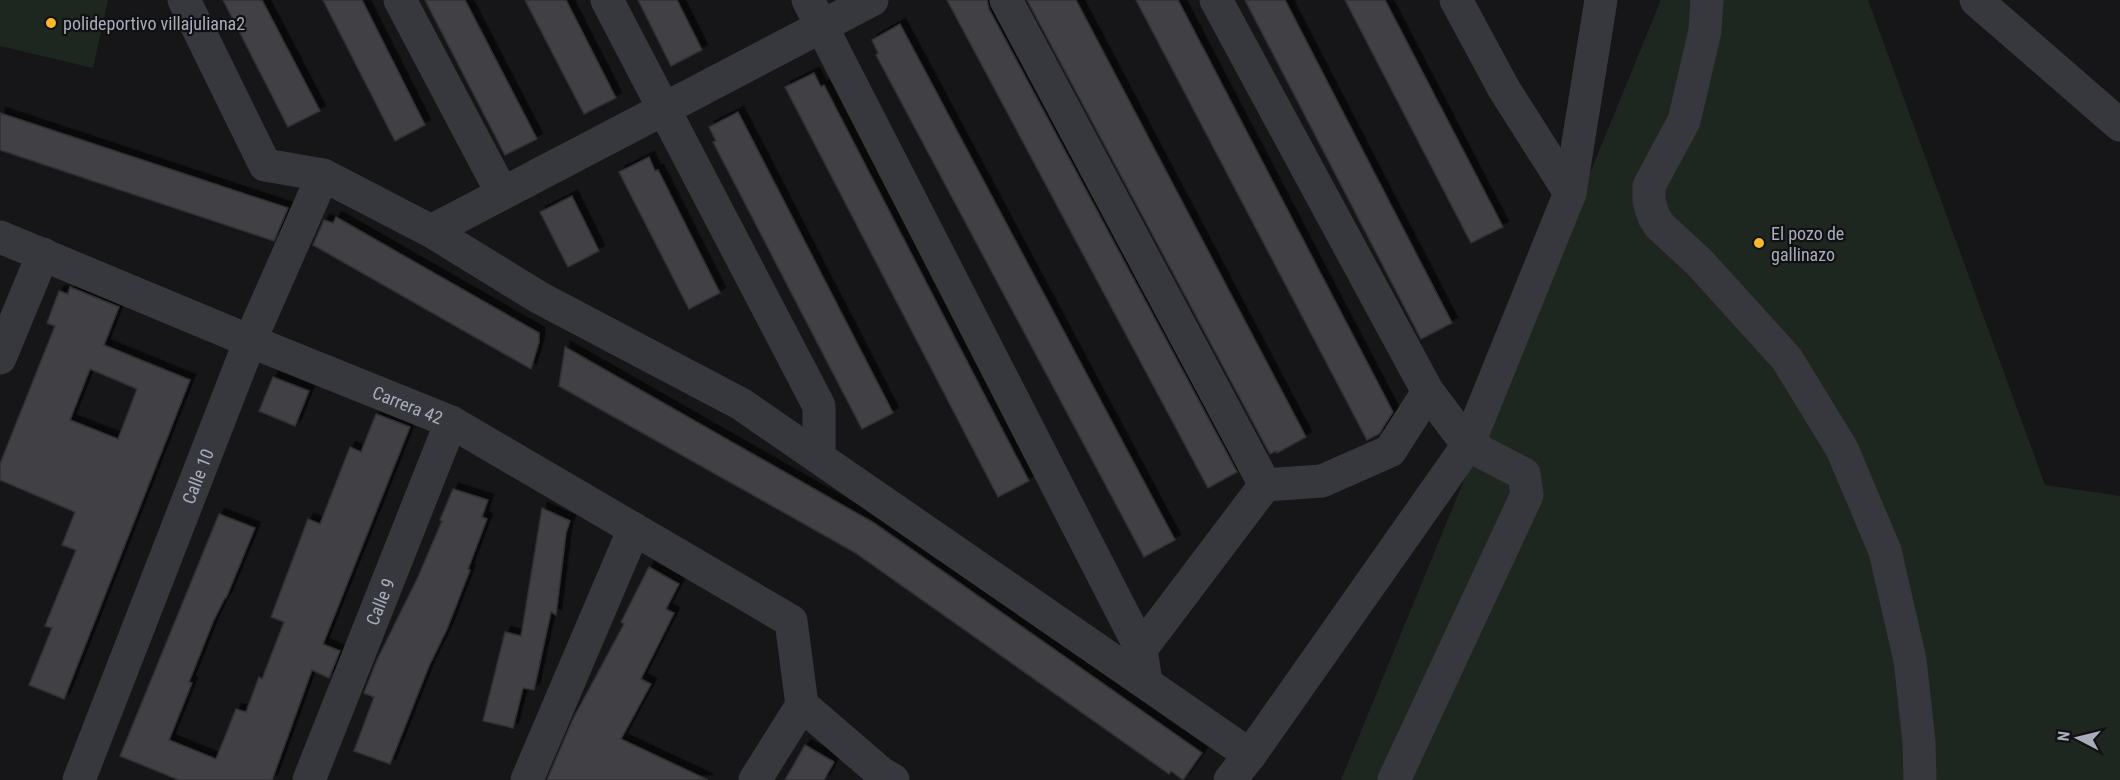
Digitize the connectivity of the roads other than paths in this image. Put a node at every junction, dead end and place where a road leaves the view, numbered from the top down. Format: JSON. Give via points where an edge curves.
{"nodes":[{"id":1,"x":184,"y":0,"type":"edge"},
{"id":2,"x":400,"y":0,"type":"edge"},
{"id":3,"x":607,"y":0,"type":"edge"},
{"id":4,"x":872,"y":0,"type":"edge"},
{"id":5,"x":1006,"y":0,"type":"edge"},
{"id":6,"x":1216,"y":0,"type":"edge"},
{"id":7,"x":1456,"y":0,"type":"edge"},
{"id":8,"x":1601,"y":0,"type":"edge"},
{"id":9,"x":1707,"y":0,"type":"edge"},
{"id":10,"x":1976,"y":0,"type":"edge"},
{"id":11,"x":815,"y":13,"type":"edge"},
{"id":12,"x":664,"y":109,"type":"junction"},
{"id":13,"x":2120,"y":125,"type":"edge"},
{"id":14,"x":323,"y":175,"type":"junction"},
{"id":15,"x":502,"y":193,"type":"junction"},
{"id":16,"x":1570,"y":193,"type":"junction"},
{"id":17,"x":431,"y":231,"type":"junction"},
{"id":18,"x":0,"y":237,"type":"edge"},
{"id":19,"x":43,"y":254,"type":"junction"},
{"id":20,"x":250,"y":341,"type":"junction"},
{"id":21,"x":0,"y":358,"type":"edge"},
{"id":22,"x":1428,"y":392,"type":"junction"},
{"id":23,"x":451,"y":422,"type":"junction"},
{"id":24,"x":1468,"y":445,"type":"junction"},
{"id":25,"x":819,"y":457,"type":"junction"},
{"id":26,"x":1265,"y":484,"type":"junction"},
{"id":27,"x":634,"y":529,"type":"junction"},
{"id":28,"x":1141,"y":649,"type":"junction"},
{"id":29,"x":1146,"y":682,"type":"junction"},
{"id":30,"x":802,"y":705,"type":"junction"},
{"id":31,"x":1250,"y":755,"type":"junction"},
{"id":32,"x":79,"y":780,"type":"edge"},
{"id":33,"x":309,"y":780,"type":"edge"},
{"id":34,"x":527,"y":780,"type":"edge"},
{"id":35,"x":755,"y":780,"type":"edge"},
{"id":36,"x":893,"y":780,"type":"edge"},
{"id":37,"x":1230,"y":780,"type":"edge"},
{"id":38,"x":1394,"y":780,"type":"edge"},
{"id":39,"x":1920,"y":780,"type":"edge"}],
"edges":[{"from":1,"to":14,"type":"street","via":[[265,165]]},
{"from":2,"to":15,"type":"street"},
{"from":3,"to":12,"type":"street"},
{"from":4,"to":11,"type":"street"},
{"from":5,"to":26,"type":"street"},
{"from":6,"to":22,"type":"street"},
{"from":7,"to":16,"type":"street","via":[[1504,89]]},
{"from":8,"to":16,"type":"street"},
{"from":9,"to":39,"type":"street","via":[[1705,31],[1684,121],[1649,186],[1649,201],[1660,226],[1699,262],[1787,359],[1842,449],[1885,551],[1911,660]]},
{"from":10,"to":13,"type":"street"},
{"from":11,"to":12,"type":"street"},
{"from":11,"to":28,"type":"street"},
{"from":12,"to":15,"type":"street"},
{"from":12,"to":25,"type":"street","via":[[819,406]]},
{"from":14,"to":17,"type":"street"},
{"from":14,"to":20,"type":"street","name":"Calle 10"},
{"from":15,"to":17,"type":"street"},
{"from":16,"to":24,"type":"street"},
{"from":17,"to":25,"type":"street","via":[[540,298],[741,404]]},
{"from":18,"to":19,"type":"street","name":"Carrera 42"},
{"from":19,"to":20,"type":"street","name":"Carrera 42"},
{"from":19,"to":21,"type":"street"},
{"from":20,"to":23,"type":"street","name":"Carrera 42"},
{"from":20,"to":32,"type":"street","name":"Calle 10"},
{"from":22,"to":24,"type":"street"},
{"from":22,"to":26,"type":"street","via":[[1390,451],[1322,481]]},
{"from":23,"to":27,"type":"street","name":"Carrera 42"},
{"from":23,"to":33,"type":"street","name":"Calle 9"},
{"from":24,"to":31,"type":"street"},
{"from":24,"to":38,"type":"street","via":[[1524,474],[1527,495]]},
{"from":25,"to":29,"type":"street"},
{"from":26,"to":28,"type":"street"},
{"from":27,"to":30,"type":"street","name":"Carrera 42","via":[[791,621]]},
{"from":27,"to":34,"type":"street"},
{"from":28,"to":29,"type":"street"},
{"from":29,"to":31,"type":"street"},
{"from":30,"to":35,"type":"street"},
{"from":30,"to":36,"type":"street"},
{"from":31,"to":37,"type":"street"}]}
